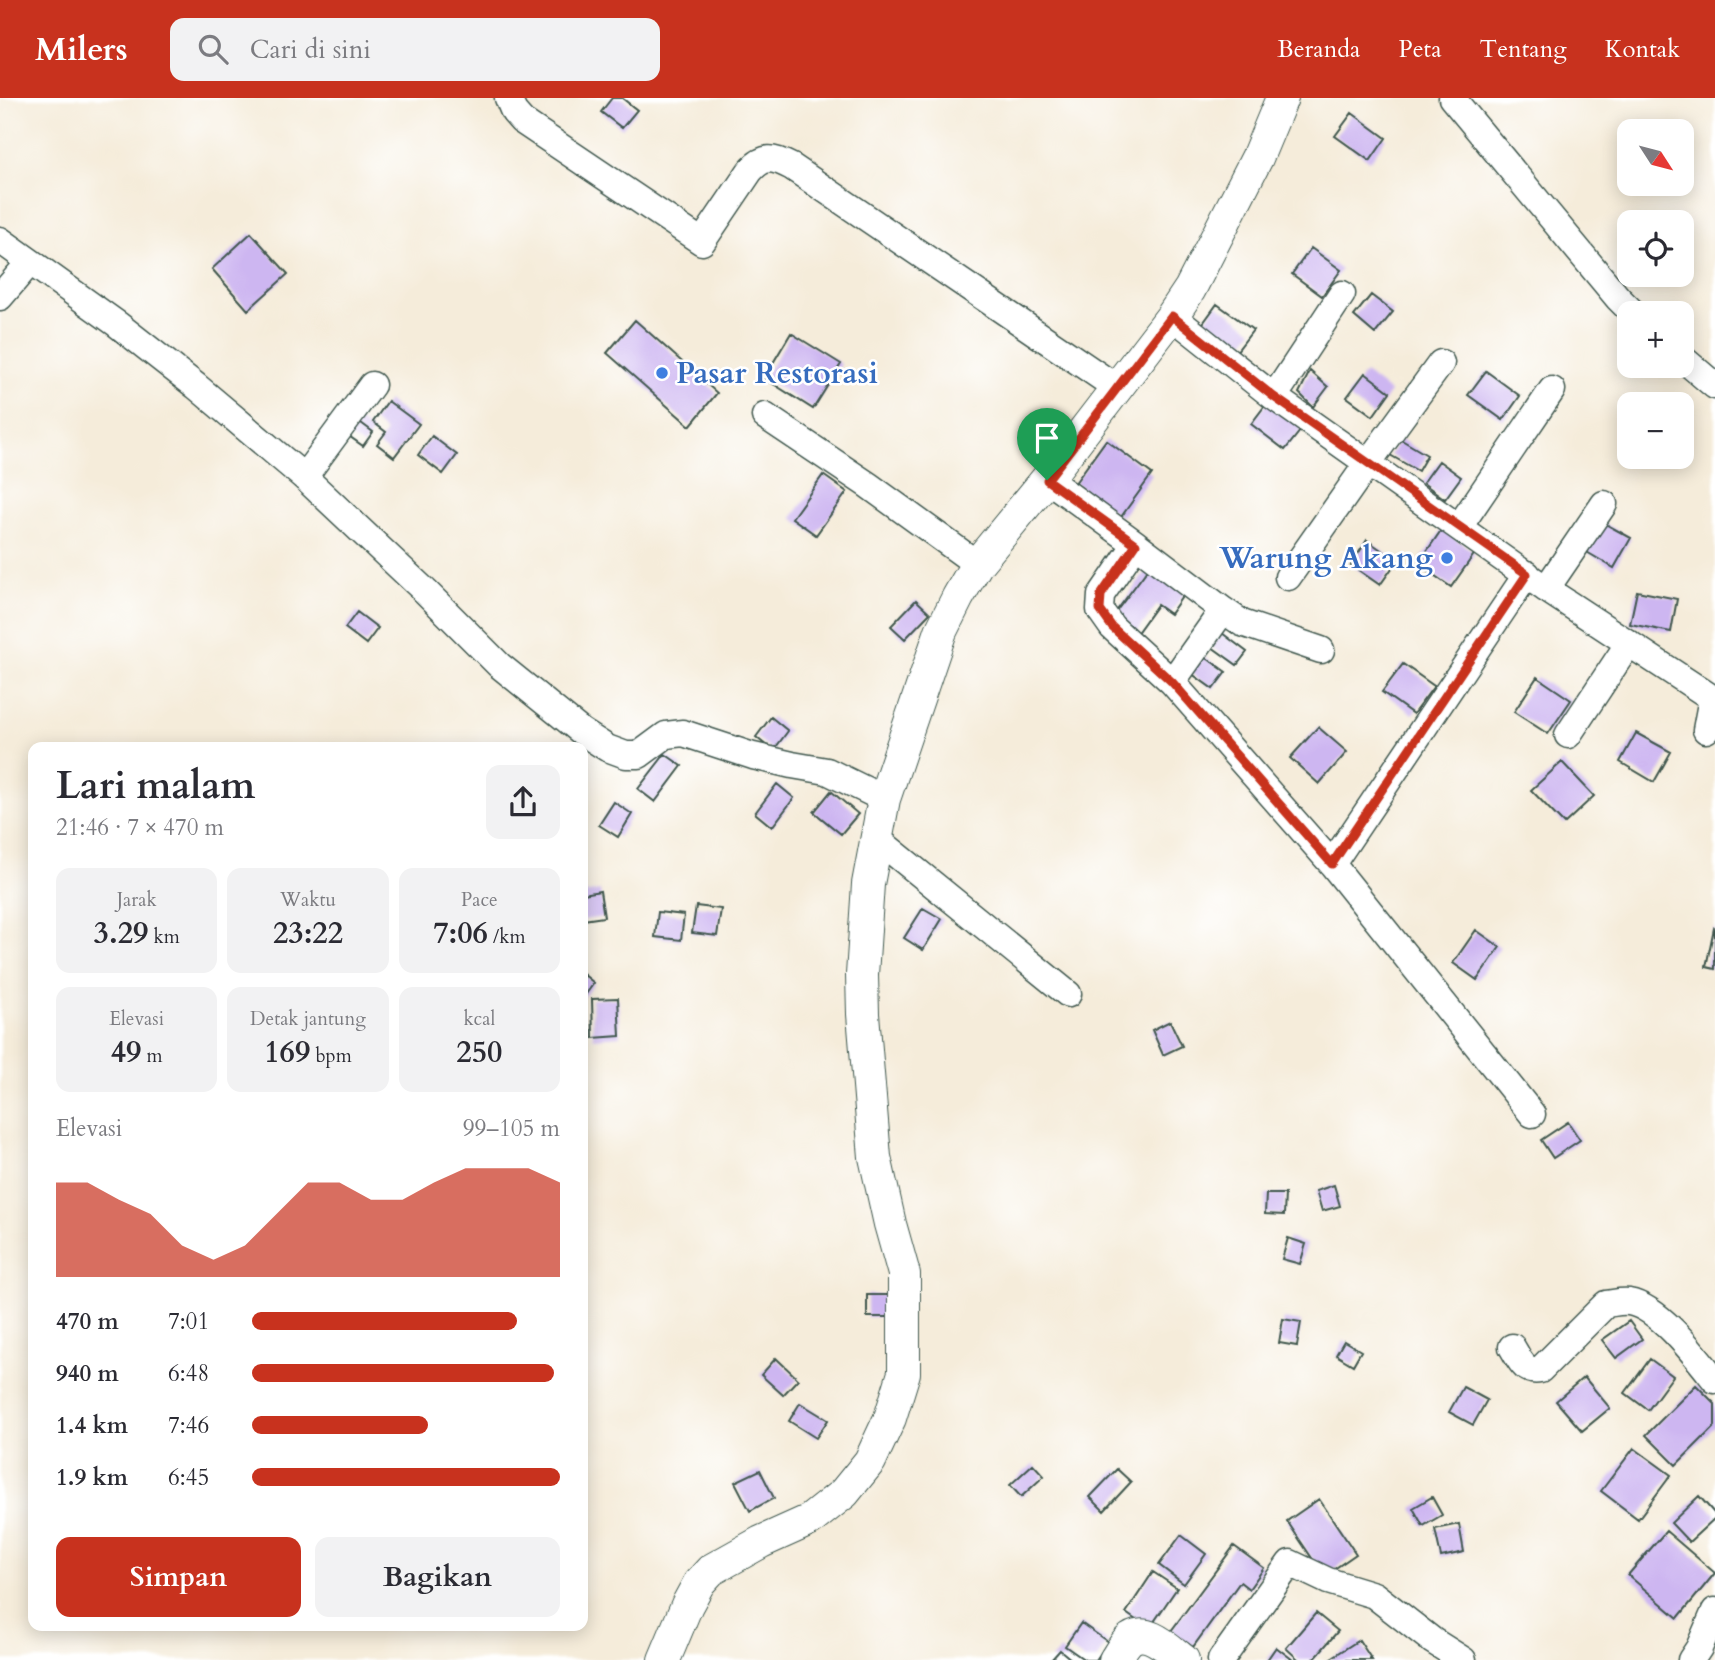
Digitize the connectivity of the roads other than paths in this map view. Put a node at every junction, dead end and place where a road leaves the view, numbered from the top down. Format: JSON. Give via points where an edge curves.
{"nodes":[{"id":1,"x":508,"y":98,"type":"edge"},
{"id":2,"x":1282,"y":98,"type":"edge"},
{"id":3,"x":1452,"y":98,"type":"edge"},
{"id":4,"x":0,"y":240,"type":"edge"},
{"id":5,"x":30,"y":262,"type":"junction"},
{"id":6,"x":1342,"y":293,"type":"dead end"},
{"id":7,"x":0,"y":297,"type":"edge"},
{"id":8,"x":1621,"y":301,"type":"edge"},
{"id":9,"x":1172,"y":316,"type":"junction"},
{"id":10,"x":1441,"y":363,"type":"dead end"},
{"id":11,"x":1694,"y":368,"type":"edge"},
{"id":12,"x":372,"y":385,"type":"dead end"},
{"id":13,"x":1715,"y":386,"type":"edge"},
{"id":14,"x":1117,"y":388,"type":"junction"},
{"id":15,"x":1552,"y":390,"type":"dead end"},
{"id":16,"x":1274,"y":397,"type":"junction"},
{"id":17,"x":765,"y":416,"type":"dead end"},
{"id":18,"x":1368,"y":463,"type":"junction"},
{"id":19,"x":304,"y":477,"type":"junction"},
{"id":20,"x":1047,"y":480,"type":"junction"},
{"id":21,"x":1604,"y":504,"type":"dead end"},
{"id":22,"x":1460,"y":527,"type":"junction"},
{"id":23,"x":1136,"y":544,"type":"junction"},
{"id":24,"x":977,"y":564,"type":"junction"},
{"id":25,"x":1288,"y":577,"type":"dead end"},
{"id":26,"x":1537,"y":582,"type":"junction"},
{"id":27,"x":1223,"y":610,"type":"junction"},
{"id":28,"x":1629,"y":643,"type":"junction"},
{"id":29,"x":1321,"y":650,"type":"dead end"},
{"id":30,"x":1172,"y":682,"type":"junction"},
{"id":31,"x":1711,"y":683,"type":"edge"},
{"id":32,"x":1706,"y":730,"type":"dead end"},
{"id":33,"x":1568,"y":735,"type":"dead end"},
{"id":34,"x":884,"y":799,"type":"junction"},
{"id":35,"x":876,"y":838,"type":"junction"},
{"id":36,"x":1332,"y":864,"type":"junction"},
{"id":37,"x":1068,"y":995,"type":"dead end"},
{"id":38,"x":1532,"y":1114,"type":"dead end"},
{"id":39,"x":1512,"y":1347,"type":"dead end"},
{"id":40,"x":1715,"y":1380,"type":"edge"},
{"id":41,"x":1715,"y":1611,"type":"edge"},
{"id":42,"x":1449,"y":1656,"type":"edge"},
{"id":43,"x":664,"y":1660,"type":"edge"},
{"id":44,"x":1115,"y":1660,"type":"edge"},
{"id":45,"x":1183,"y":1660,"type":"edge"},
{"id":46,"x":1221,"y":1660,"type":"edge"},
{"id":47,"x":1691,"y":1660,"type":"edge"}],
"edges":[{"from":1,"to":14,"type":"street","via":[[522,121],[702,242],[758,162],[780,161]]},
{"from":2,"to":9,"type":"street","via":[[1257,158]]},
{"from":3,"to":8,"type":"street"},
{"from":4,"to":5,"type":"street"},
{"from":5,"to":7,"type":"street"},
{"from":5,"to":19,"type":"street","via":[[117,324]]},
{"from":6,"to":16,"type":"street"},
{"from":9,"to":14,"type":"street"},
{"from":9,"to":16,"type":"street"},
{"from":10,"to":18,"type":"street"},
{"from":11,"to":13,"type":"street"},
{"from":12,"to":19,"type":"street"},
{"from":14,"to":20,"type":"street"},
{"from":15,"to":22,"type":"street"},
{"from":16,"to":18,"type":"street"},
{"from":17,"to":24,"type":"street"},
{"from":18,"to":22,"type":"street"},
{"from":18,"to":25,"type":"street"},
{"from":19,"to":34,"type":"street","via":[[499,665],[607,748],[639,755],[666,735],[683,733],[752,756],[827,771]]},
{"from":20,"to":23,"type":"street"},
{"from":20,"to":24,"type":"street"},
{"from":21,"to":26,"type":"street"},
{"from":22,"to":26,"type":"street"},
{"from":23,"to":27,"type":"street"},
{"from":23,"to":30,"type":"street","via":[[1101,595],[1100,610],[1112,627]]},
{"from":24,"to":34,"type":"street","via":[[941,631]]},
{"from":26,"to":28,"type":"street"},
{"from":26,"to":36,"type":"street"},
{"from":27,"to":29,"type":"street","via":[[1242,624]]},
{"from":27,"to":30,"type":"street"},
{"from":28,"to":31,"type":"street"},
{"from":28,"to":33,"type":"street"},
{"from":30,"to":36,"type":"street"},
{"from":31,"to":32,"type":"street"},
{"from":34,"to":35,"type":"street"},
{"from":35,"to":37,"type":"street"},
{"from":35,"to":43,"type":"street","via":[[867,884],[863,1014],[876,1157],[904,1274],[904,1373],[870,1461],[844,1493],[810,1520],[711,1570],[687,1605]]},
{"from":36,"to":38,"type":"street"},
{"from":39,"to":40,"type":"street","via":[[1525,1368],[1540,1370],[1606,1304],[1630,1302],[1661,1318]]},
{"from":41,"to":47,"type":"street"},
{"from":42,"to":46,"type":"street","via":[[1374,1595],[1290,1563]]},
{"from":44,"to":45,"type":"street","via":[[1130,1638],[1148,1636]]}]}
